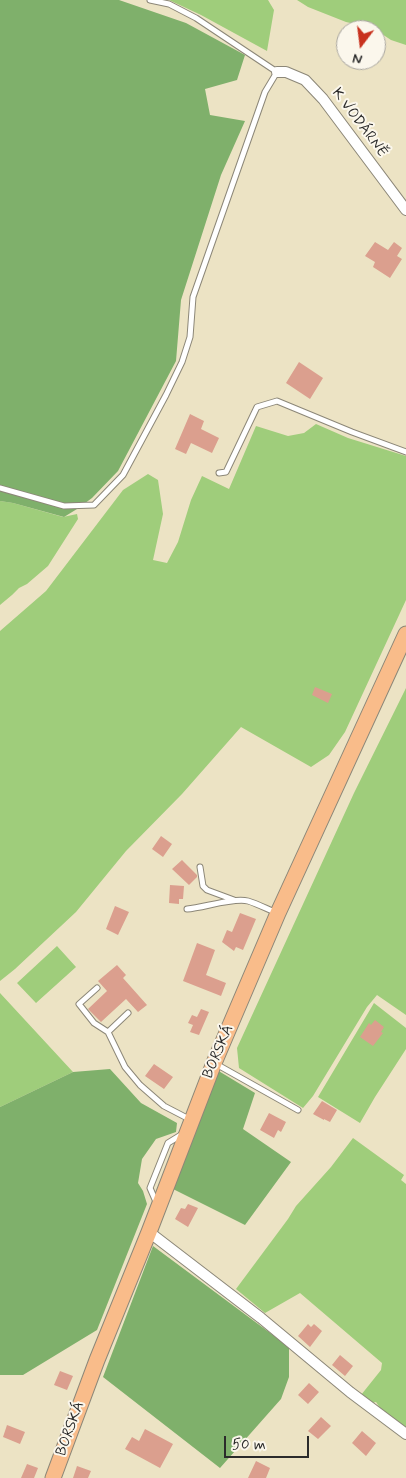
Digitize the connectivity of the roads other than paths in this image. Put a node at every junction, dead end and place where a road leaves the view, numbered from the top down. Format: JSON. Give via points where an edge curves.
{"nodes":[{"id":1,"x":150,"y":0,"type":"edge"},
{"id":2,"x":277,"y":72,"type":"junction"},
{"id":3,"x":406,"y":210,"type":"edge"},
{"id":4,"x":406,"y":452,"type":"edge"},
{"id":5,"x":219,"y":473,"type":"dead end"},
{"id":6,"x":0,"y":488,"type":"edge"},
{"id":7,"x":406,"y":634,"type":"edge"},
{"id":8,"x":200,"y":867,"type":"dead end"},
{"id":9,"x":234,"y":900,"type":"junction"},
{"id":10,"x":186,"y":909,"type":"dead end"},
{"id":11,"x":278,"y":913,"type":"junction"},
{"id":12,"x":97,"y":988,"type":"dead end"},
{"id":13,"x":128,"y":1013,"type":"dead end"},
{"id":14,"x":108,"y":1032,"type":"junction"},
{"id":15,"x":214,"y":1063,"type":"junction"},
{"id":16,"x":298,"y":1110,"type":"dead end"},
{"id":17,"x":188,"y":1126,"type":"junction"},
{"id":18,"x":148,"y":1232,"type":"junction"},
{"id":19,"x":406,"y":1434,"type":"edge"},
{"id":20,"x":53,"y":1478,"type":"edge"}],
"edges":[{"from":1,"to":2,"type":"lane","via":[[169,4],[196,18]]},
{"from":2,"to":3,"type":"street","name":"K VODÁRNĚ","via":[[286,72],[304,80],[323,99]]},
{"from":2,"to":6,"type":"lane","via":[[265,92],[193,297],[190,337],[182,362],[123,475],[94,504],[64,506]]},
{"from":4,"to":5,"type":"lane","via":[[276,401],[257,407],[226,472]]},
{"from":7,"to":11,"type":"main road","name":"BORSKÁ"},
{"from":8,"to":9,"type":"lane","via":[[206,890]]},
{"from":9,"to":10,"type":"lane"},
{"from":9,"to":11,"type":"lane","via":[[247,900]]},
{"from":11,"to":15,"type":"main road","name":"BORSKÁ"},
{"from":12,"to":14,"type":"lane","via":[[79,1004],[94,1023]]},
{"from":13,"to":14,"type":"lane"},
{"from":14,"to":17,"type":"lane","via":[[126,1067],[140,1085]]},
{"from":15,"to":16,"type":"lane"},
{"from":15,"to":17,"type":"main road","name":"BORSKÁ"},
{"from":17,"to":18,"type":"main road","name":"BORSKÁ"},
{"from":18,"to":19,"type":"street"},
{"from":18,"to":20,"type":"main road","name":"BORSKÁ"}]}
